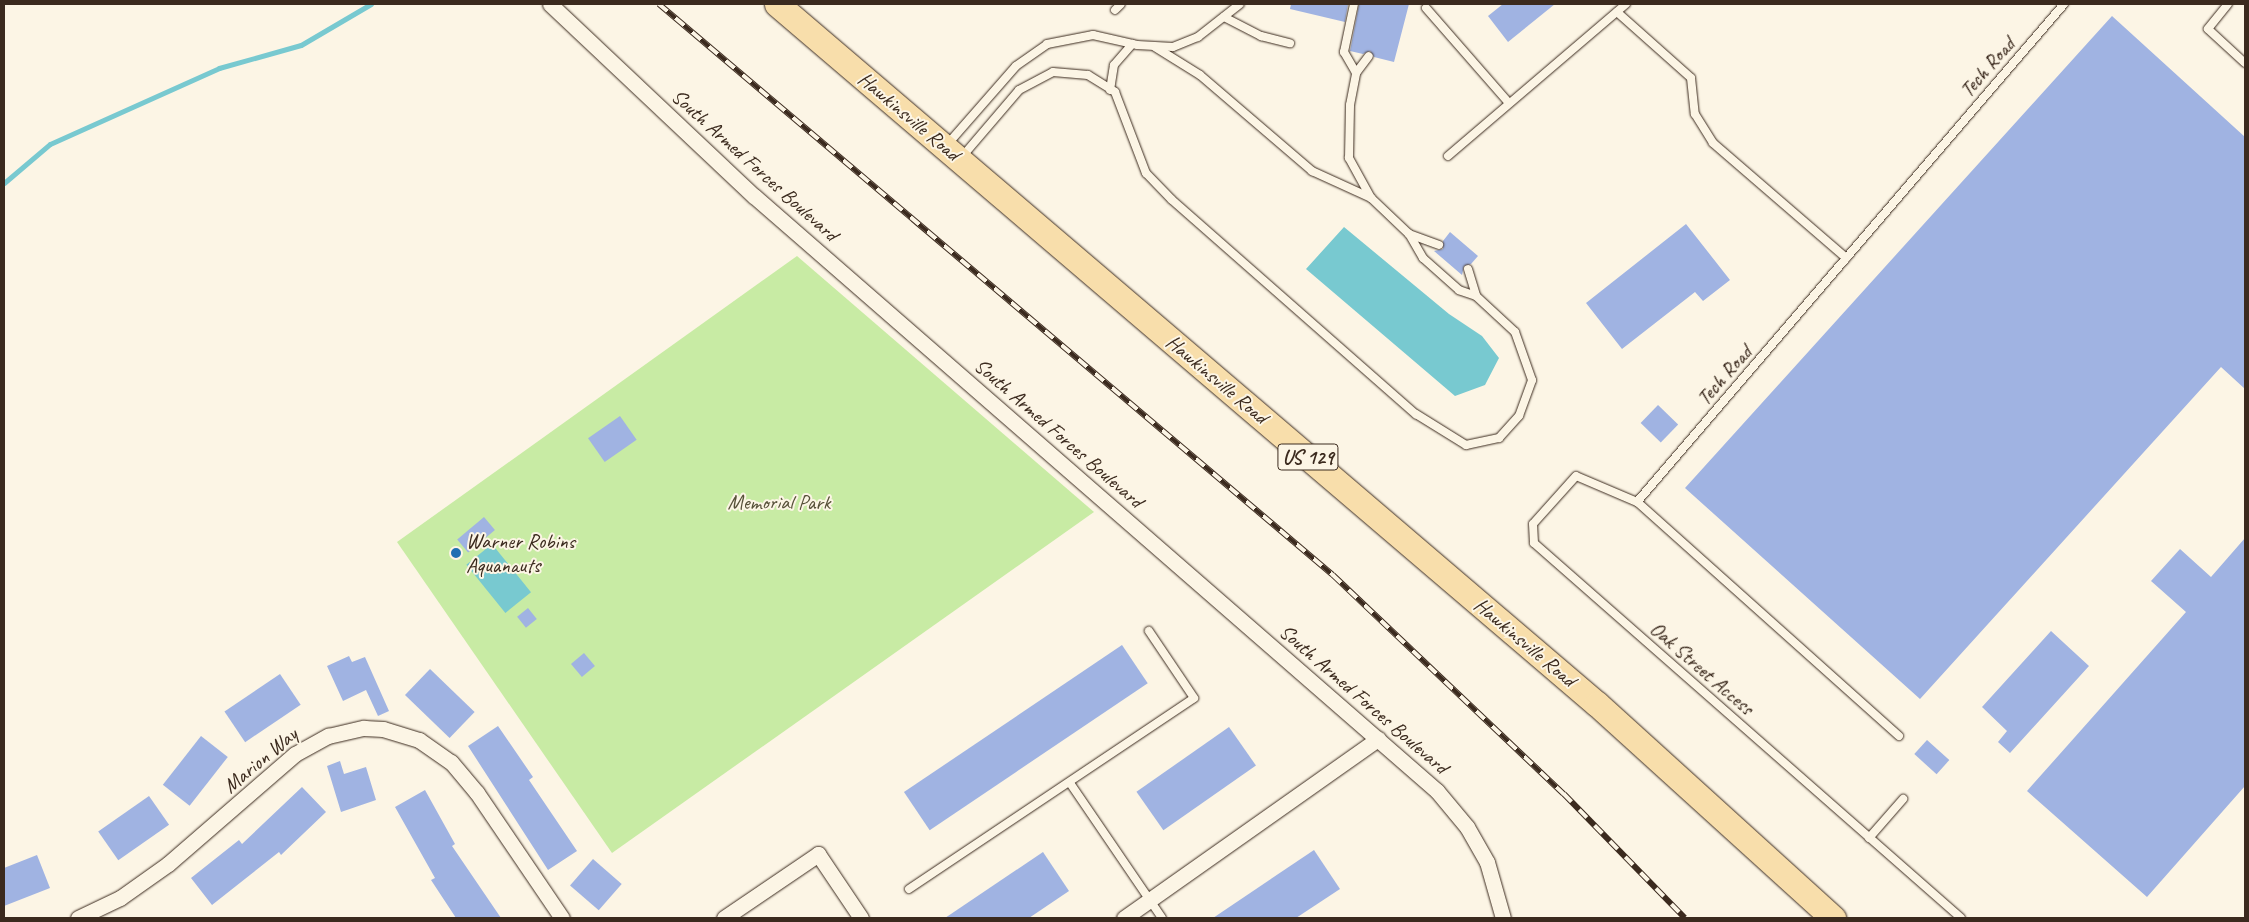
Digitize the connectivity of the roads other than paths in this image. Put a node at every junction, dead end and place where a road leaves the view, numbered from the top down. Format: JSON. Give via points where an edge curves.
{"nodes":[{"id":1,"x":550,"y":4,"type":"edge"},
{"id":2,"x":776,"y":4,"type":"edge"},
{"id":3,"x":1121,"y":4,"type":"edge"},
{"id":4,"x":1240,"y":4,"type":"edge"},
{"id":5,"x":1354,"y":4,"type":"edge"},
{"id":6,"x":1626,"y":4,"type":"edge"},
{"id":7,"x":2064,"y":4,"type":"edge"},
{"id":8,"x":2228,"y":4,"type":"edge"},
{"id":9,"x":1426,"y":8,"type":"dead end"},
{"id":10,"x":1114,"y":10,"type":"dead end"},
{"id":11,"x":1617,"y":12,"type":"junction"},
{"id":12,"x":1224,"y":17,"type":"junction"},
{"id":13,"x":1290,"y":43,"type":"dead end"},
{"id":14,"x":1132,"y":44,"type":"junction"},
{"id":15,"x":1155,"y":46,"type":"junction"},
{"id":16,"x":1369,"y":56,"type":"dead end"},
{"id":17,"x":2245,"y":63,"type":"edge"},
{"id":18,"x":1356,"y":73,"type":"junction"},
{"id":19,"x":1110,"y":90,"type":"junction"},
{"id":20,"x":1509,"y":103,"type":"junction"},
{"id":21,"x":952,"y":154,"type":"junction"},
{"id":22,"x":1448,"y":156,"type":"dead end"},
{"id":23,"x":1371,"y":198,"type":"junction"},
{"id":24,"x":1409,"y":234,"type":"junction"},
{"id":25,"x":1439,"y":245,"type":"dead end"},
{"id":26,"x":1846,"y":258,"type":"junction"},
{"id":27,"x":1468,"y":269,"type":"dead end"},
{"id":28,"x":1476,"y":296,"type":"junction"},
{"id":29,"x":1637,"y":502,"type":"junction"},
{"id":30,"x":1149,"y":631,"type":"dead end"},
{"id":31,"x":1899,"y":736,"type":"dead end"},
{"id":32,"x":1378,"y":739,"type":"junction"},
{"id":33,"x":1070,"y":783,"type":"junction"},
{"id":34,"x":1904,"y":799,"type":"dead end"},
{"id":35,"x":1869,"y":838,"type":"junction"},
{"id":36,"x":909,"y":889,"type":"dead end"},
{"id":37,"x":1150,"y":901,"type":"junction"},
{"id":38,"x":110,"y":902,"type":"junction"},
{"id":39,"x":78,"y":918,"type":"edge"},
{"id":40,"x":114,"y":918,"type":"edge"},
{"id":41,"x":562,"y":918,"type":"edge"},
{"id":42,"x":724,"y":918,"type":"edge"},
{"id":43,"x":861,"y":918,"type":"edge"},
{"id":44,"x":1124,"y":918,"type":"edge"},
{"id":45,"x":1162,"y":918,"type":"edge"},
{"id":46,"x":1503,"y":918,"type":"edge"},
{"id":47,"x":1833,"y":918,"type":"edge"},
{"id":48,"x":1961,"y":918,"type":"edge"}],
"edges":[{"from":1,"to":32,"type":"street","name":"South Armed Forces Boulevard","via":[[754,196]]},
{"from":2,"to":21,"type":"main road","name":"Hawkinsville Road","number":"US 129"},
{"from":3,"to":10,"type":"lane"},
{"from":4,"to":12,"type":"lane"},
{"from":5,"to":18,"type":"lane","via":[[1344,52]]},
{"from":6,"to":11,"type":"lane"},
{"from":7,"to":26,"type":"lane","name":"Tech Road"},
{"from":8,"to":17,"type":"lane","via":[[2208,29]]},
{"from":9,"to":20,"type":"lane"},
{"from":11,"to":20,"type":"lane"},
{"from":11,"to":26,"type":"lane","via":[[1691,78],[1695,114],[1713,144]]},
{"from":12,"to":13,"type":"lane","via":[[1261,36]]},
{"from":12,"to":15,"type":"lane","via":[[1198,37],[1173,47]]},
{"from":14,"to":15,"type":"lane"},
{"from":14,"to":19,"type":"lane","via":[[1114,65]]},
{"from":14,"to":21,"type":"lane","via":[[1093,35],[1047,44],[1016,66]]},
{"from":15,"to":23,"type":"lane","via":[[1200,74],[1312,171]]},
{"from":16,"to":18,"type":"lane"},
{"from":18,"to":23,"type":"lane","via":[[1350,105],[1349,158]]},
{"from":19,"to":21,"type":"lane","via":[[1088,75],[1052,72],[1019,90]]},
{"from":19,"to":28,"type":"lane","via":[[1115,92],[1146,173],[1172,200],[1416,414],[1466,445],[1499,438],[1519,416],[1532,380],[1515,332]]},
{"from":20,"to":22,"type":"lane"},
{"from":21,"to":47,"type":"main road","name":"Hawkinsville Road","number":"US 129","via":[[1597,704]]},
{"from":23,"to":24,"type":"lane"},
{"from":24,"to":25,"type":"lane"},
{"from":24,"to":28,"type":"lane","via":[[1424,258],[1459,290]]},
{"from":26,"to":29,"type":"lane","name":"Tech Road"},
{"from":27,"to":28,"type":"lane"},
{"from":29,"to":31,"type":"lane"},
{"from":29,"to":35,"type":"lane","name":"Oak Street Access","via":[[1576,476],[1533,524],[1534,543]]},
{"from":30,"to":33,"type":"lane","via":[[1194,698]]},
{"from":32,"to":37,"type":"street"},
{"from":32,"to":46,"type":"street","name":"South Armed Forces Boulevard","via":[[1437,791],[1468,827],[1487,862]]},
{"from":33,"to":36,"type":"lane"},
{"from":33,"to":37,"type":"lane"},
{"from":34,"to":35,"type":"lane"},
{"from":35,"to":48,"type":"lane","name":"Oak Street Access"},
{"from":37,"to":44,"type":"street"},
{"from":37,"to":45,"type":"lane"},
{"from":38,"to":39,"type":"street","name":"Marion Way"},
{"from":38,"to":40,"type":"street"},
{"from":38,"to":41,"type":"street","name":"Marion Way","via":[[184,852],[295,754],[328,736],[373,729],[419,740],[451,762],[477,793]]},
{"from":42,"to":43,"type":"street","via":[[818,854]]}]}
